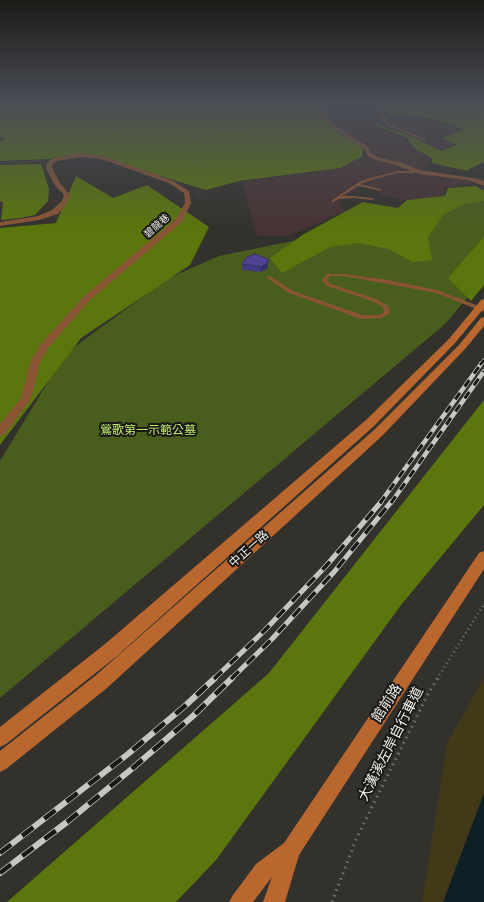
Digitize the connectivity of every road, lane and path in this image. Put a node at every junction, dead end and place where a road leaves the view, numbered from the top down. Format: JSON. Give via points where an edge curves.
{"nodes":[{"id":1,"x":142,"y":146,"type":"edge"},
{"id":2,"x":185,"y":146,"type":"edge"},
{"id":3,"x":363,"y":146,"type":"edge"},
{"id":4,"x":186,"y":157,"type":"junction"},
{"id":5,"x":52,"y":161,"type":"junction"},
{"id":6,"x":0,"y":162,"type":"edge"},
{"id":7,"x":419,"y":172,"type":"junction"},
{"id":8,"x":477,"y":172,"type":"dead end"},
{"id":9,"x":456,"y":176,"type":"junction"},
{"id":10,"x":358,"y":184,"type":"junction"},
{"id":11,"x":484,"y":184,"type":"edge"},
{"id":12,"x":194,"y":186,"type":"junction"},
{"id":13,"x":380,"y":190,"type":"dead end"},
{"id":14,"x":187,"y":192,"type":"junction"},
{"id":15,"x":207,"y":199,"type":"dead end"},
{"id":16,"x":372,"y":199,"type":"dead end"},
{"id":17,"x":0,"y":224,"type":"edge"},
{"id":18,"x":268,"y":277,"type":"dead end"},
{"id":19,"x":483,"y":310,"type":"edge"},
{"id":20,"x":0,"y":432,"type":"edge"},
{"id":21,"x":484,"y":557,"type":"edge"},
{"id":22,"x":484,"y":604,"type":"edge"},
{"id":23,"x":0,"y":738,"type":"edge"},
{"id":24,"x":0,"y":763,"type":"edge"},
{"id":25,"x":291,"y":850,"type":"junction"},
{"id":26,"x":240,"y":902,"type":"edge"},
{"id":27,"x":274,"y":902,"type":"edge"},
{"id":28,"x":332,"y":902,"type":"edge"}],
"edges":[{"from":1,"to":4,"type":"path","via":[[152,158],[163,160]]},
{"from":2,"to":4,"type":"path","via":[[181,151]]},
{"from":3,"to":7,"type":"street","via":[[370,155]]},
{"from":4,"to":12,"type":"path","via":[[201,162],[209,171],[204,179]]},
{"from":5,"to":6,"type":"path"},
{"from":5,"to":14,"type":"street","via":[[81,155],[102,157],[171,182]]},
{"from":5,"to":17,"type":"street","via":[[49,168],[57,184],[67,195],[65,202],[55,212],[39,218]]},
{"from":7,"to":9,"type":"street"},
{"from":7,"to":10,"type":"lane","via":[[392,174]]},
{"from":8,"to":9,"type":"street"},
{"from":9,"to":11,"type":"street"},
{"from":10,"to":13,"type":"lane"},
{"from":10,"to":16,"type":"lane","via":[[335,199]]},
{"from":12,"to":14,"type":"path"},
{"from":12,"to":15,"type":"path","via":[[196,193]]},
{"from":14,"to":20,"type":"street","name":"碧龍巷","via":[[188,203],[179,220],[86,298],[43,348],[35,364],[26,399]]},
{"from":18,"to":19,"type":"lane","via":[[291,292],[361,317],[380,317],[387,313],[385,306],[329,285],[324,280],[329,276],[344,275],[388,282],[437,292]]},
{"from":19,"to":23,"type":"main road","name":"中正一路","via":[[370,423],[111,650]]},
{"from":19,"to":24,"type":"main road","name":"中正一路","via":[[462,347],[378,433],[100,682]]},
{"from":21,"to":25,"type":"main road","name":"館前路"},
{"from":22,"to":28,"type":"path","name":"大漢溪左岸自行車道","via":[[428,694],[357,837]]},
{"from":25,"to":26,"type":"main road","name":"館前路","via":[[262,871]]},
{"from":25,"to":27,"type":"main road","name":"館前路"}]}
